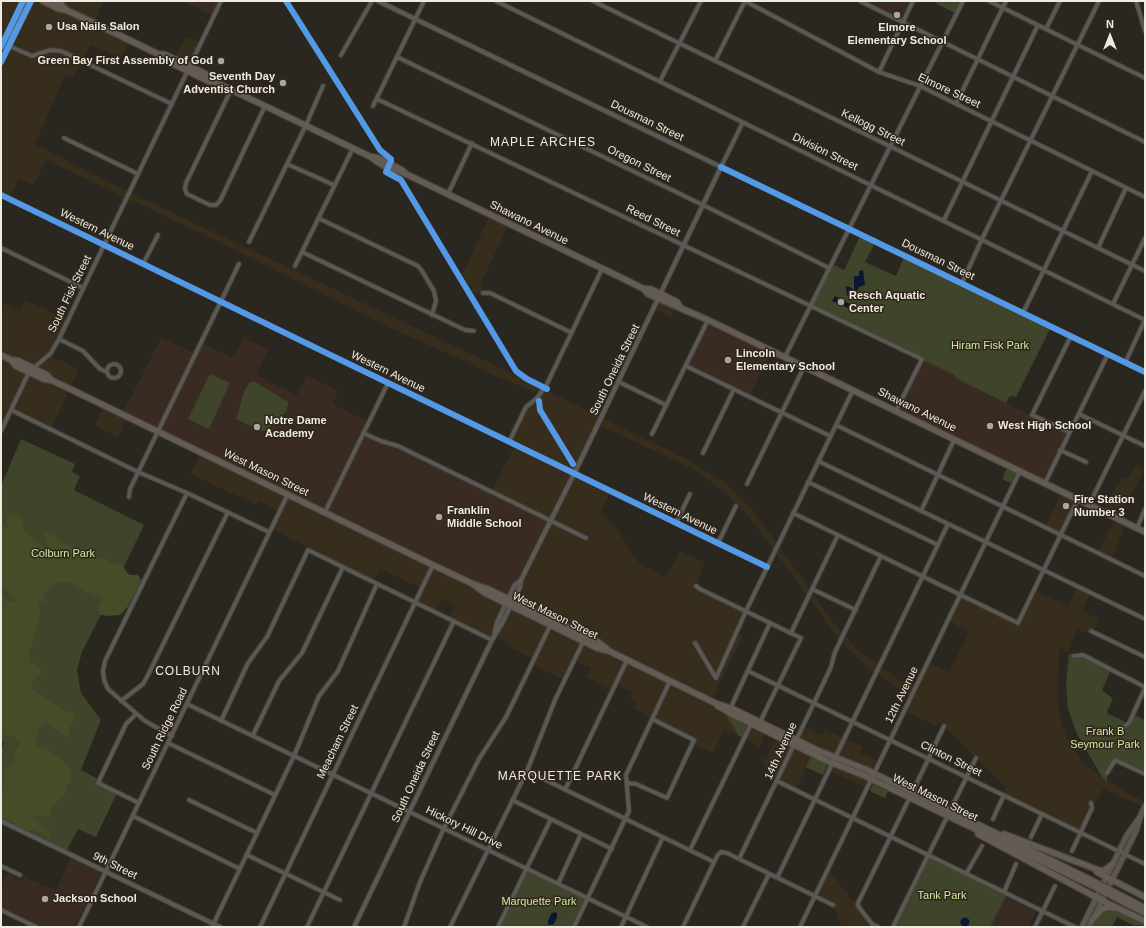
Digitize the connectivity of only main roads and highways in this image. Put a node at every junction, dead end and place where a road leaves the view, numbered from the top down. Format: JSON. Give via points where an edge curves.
{"nodes":[{"id":1,"x":23,"y":1,"type":"edge"},
{"id":2,"x":27,"y":1,"type":"edge"},
{"id":3,"x":31,"y":1,"type":"edge"},
{"id":4,"x":43,"y":1,"type":"edge"},
{"id":5,"x":55,"y":1,"type":"edge"},
{"id":6,"x":66,"y":10,"type":"junction"},
{"id":7,"x":2,"y":44,"type":"edge"},
{"id":8,"x":9,"y":46,"type":"junction"},
{"id":9,"x":1,"y":62,"type":"edge"},
{"id":10,"x":1,"y":355,"type":"edge"},
{"id":11,"x":1145,"y":532,"type":"edge"},
{"id":12,"x":1145,"y":806,"type":"edge"},
{"id":13,"x":951,"y":814,"type":"junction"},
{"id":14,"x":1122,"y":853,"type":"junction"},
{"id":15,"x":1078,"y":863,"type":"junction"},
{"id":16,"x":1113,"y":864,"type":"junction"},
{"id":17,"x":1110,"y":878,"type":"junction"},
{"id":18,"x":1086,"y":880,"type":"junction"},
{"id":19,"x":1145,"y":897,"type":"edge"},
{"id":20,"x":1099,"y":899,"type":"junction"},
{"id":21,"x":1145,"y":908,"type":"edge"},
{"id":22,"x":1122,"y":910,"type":"junction"},
{"id":23,"x":1145,"y":913,"type":"edge"},
{"id":24,"x":1092,"y":920,"type":"junction"},
{"id":25,"x":1145,"y":921,"type":"edge"},
{"id":26,"x":1082,"y":927,"type":"edge"},
{"id":27,"x":1089,"y":927,"type":"edge"}],
"edges":[{"from":1,"to":7,"type":"main road"},
{"from":2,"to":8,"type":"main road","via":[[14,26]]},
{"from":3,"to":8,"type":"main road"},
{"from":4,"to":6,"type":"main road","name":"Shawano Avenue"},
{"from":5,"to":6,"type":"main road","name":"Shawano Avenue"},
{"from":6,"to":11,"type":"main road","name":"Shawano Avenue","via":[[158,54],[163,59],[189,69],[208,81],[215,82],[353,148],[382,165],[406,174],[644,289],[650,289],[660,297],[677,302],[680,307]]},
{"from":8,"to":9,"type":"main road"},
{"from":10,"to":13,"type":"main road","name":"West Mason Street","via":[[19,361],[44,379],[51,380],[288,494],[486,593],[510,602],[585,639],[597,648]]},
{"from":12,"to":14,"type":"main road","via":[[1136,829]]},
{"from":13,"to":15,"type":"main road","via":[[966,817]]},
{"from":13,"to":18,"type":"main road","name":"West Mason Street"},
{"from":13,"to":20,"type":"main road","via":[[956,822]]},
{"from":14,"to":16,"type":"main road"},
{"from":14,"to":17,"type":"main road"},
{"from":15,"to":16,"type":"main road","via":[[1101,871]]},
{"from":15,"to":17,"type":"main road"},
{"from":16,"to":17,"type":"main road"},
{"from":17,"to":19,"type":"main road"},
{"from":17,"to":20,"type":"main road"},
{"from":18,"to":21,"type":"main road","name":"West Mason Street","bridge":true},
{"from":18,"to":23,"type":"main road","name":"West Mason Street","bridge":true},
{"from":20,"to":22,"type":"main road"},
{"from":20,"to":24,"type":"main road"},
{"from":20,"to":26,"type":"main road"},
{"from":22,"to":24,"type":"main road","via":[[1106,908]]},
{"from":22,"to":25,"type":"main road"},
{"from":24,"to":27,"type":"main road"}]}
